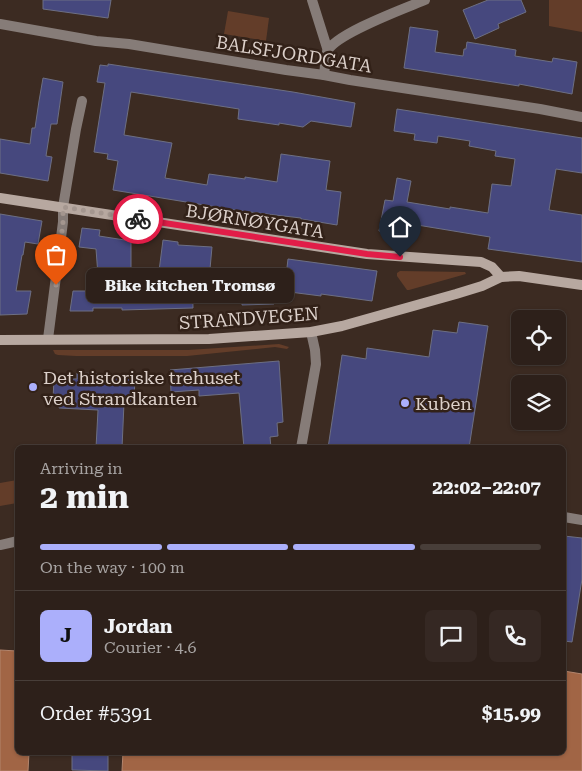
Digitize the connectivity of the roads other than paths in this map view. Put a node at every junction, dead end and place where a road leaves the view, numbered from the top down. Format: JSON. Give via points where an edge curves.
{"nodes":[{"id":1,"x":312,"y":0,"type":"edge"},
{"id":2,"x":425,"y":0,"type":"edge"},
{"id":3,"x":0,"y":24,"type":"edge"},
{"id":4,"x":328,"y":51,"type":"junction"},
{"id":5,"x":324,"y":75,"type":"junction"},
{"id":6,"x":82,"y":100,"type":"dead end"},
{"id":7,"x":582,"y":117,"type":"edge"},
{"id":8,"x":0,"y":198,"type":"edge"},
{"id":9,"x":63,"y":207,"type":"junction"},
{"id":10,"x":501,"y":277,"type":"junction"},
{"id":11,"x":582,"y":285,"type":"edge"},
{"id":12,"x":311,"y":332,"type":"junction"},
{"id":13,"x":48,"y":339,"type":"junction"},
{"id":14,"x":0,"y":340,"type":"edge"},
{"id":15,"x":302,"y":445,"type":"edge"},
{"id":16,"x":566,"y":517,"type":"edge"},
{"id":17,"x":582,"y":520,"type":"edge"},
{"id":18,"x":15,"y":542,"type":"edge"},
{"id":19,"x":0,"y":545,"type":"edge"}],
"edges":[{"from":1,"to":4,"type":"street"},
{"from":2,"to":4,"type":"street","via":[[360,28],[336,42]]},
{"from":3,"to":5,"type":"street","name":"BALSFJORDGATA"},
{"from":4,"to":5,"type":"street"},
{"from":5,"to":7,"type":"street","name":"BALSFJORDGATA"},
{"from":6,"to":9,"type":"street"},
{"from":8,"to":9,"type":"street","name":"BJØRNØYGATA"},
{"from":9,"to":10,"type":"street","name":"BJØRNØYGATA","via":[[367,254],[481,262],[492,267]]},
{"from":9,"to":13,"type":"street"},
{"from":10,"to":11,"type":"street","name":"STRANDVEGEN","via":[[519,276]]},
{"from":10,"to":12,"type":"street","name":"STRANDVEGEN","via":[[456,294]]},
{"from":12,"to":13,"type":"street","name":"STRANDVEGEN","via":[[216,339]]},
{"from":12,"to":15,"type":"street","via":[[316,364]]},
{"from":13,"to":14,"type":"street","name":"STRANDVEGEN"},
{"from":16,"to":17,"type":"street"},
{"from":18,"to":19,"type":"street"}]}
